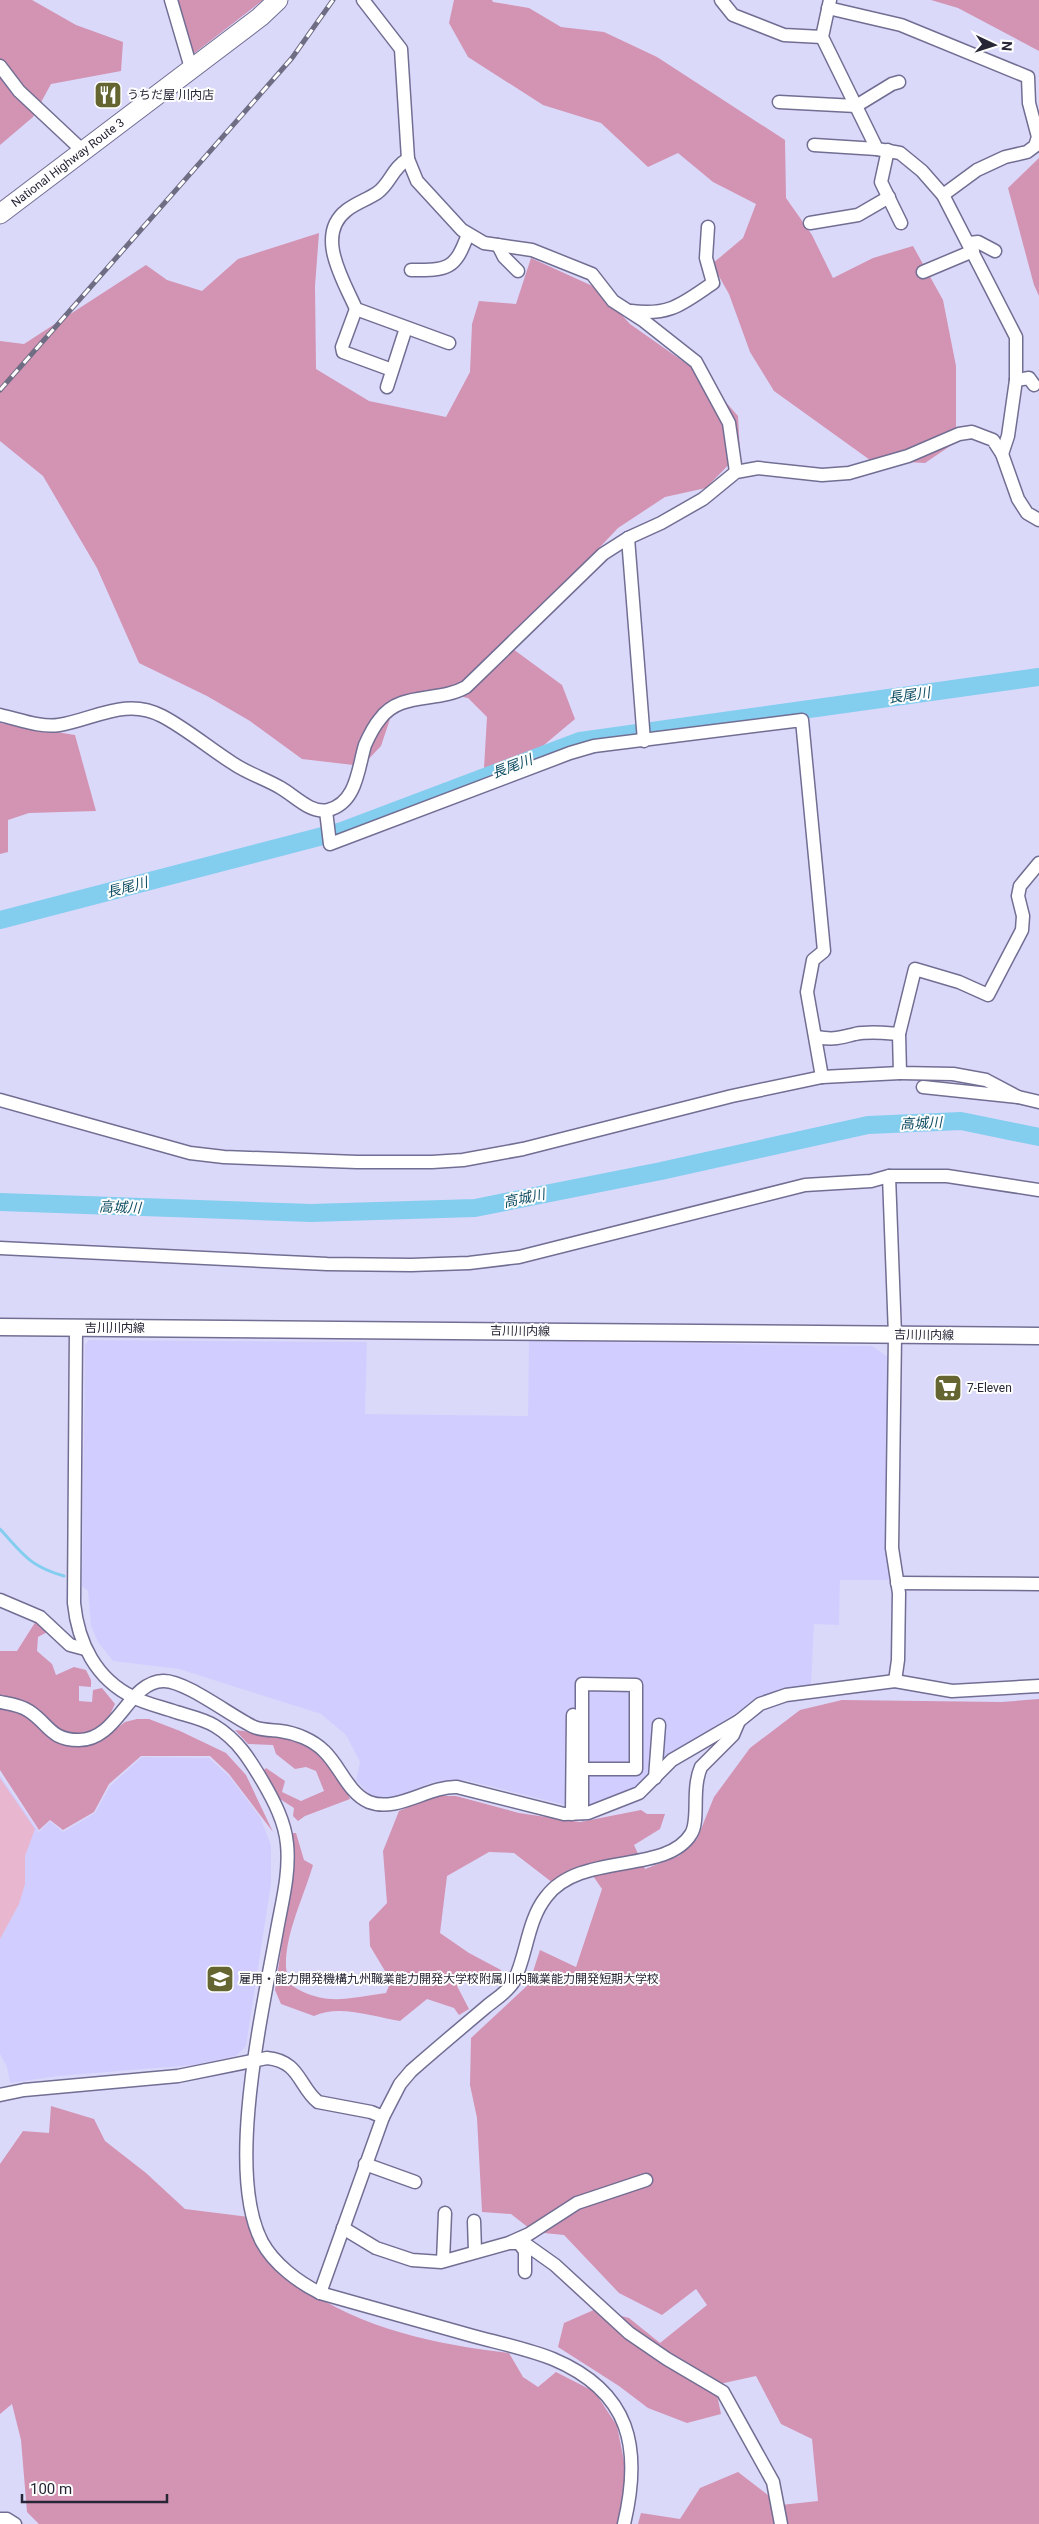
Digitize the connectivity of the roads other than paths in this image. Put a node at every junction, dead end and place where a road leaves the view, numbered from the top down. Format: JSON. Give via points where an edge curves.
{"nodes":[{"id":1,"x":171,"y":0,"type":"edge"},
{"id":2,"x":278,"y":0,"type":"edge"},
{"id":3,"x":363,"y":0,"type":"edge"},
{"id":4,"x":721,"y":0,"type":"edge"},
{"id":5,"x":829,"y":4,"type":"edge"},
{"id":6,"x":822,"y":37,"type":"junction"},
{"id":7,"x":0,"y":66,"type":"edge"},
{"id":8,"x":191,"y":68,"type":"junction"},
{"id":9,"x":1034,"y":78,"type":"edge"},
{"id":10,"x":899,"y":82,"type":"dead end"},
{"id":11,"x":779,"y":102,"type":"dead end"},
{"id":12,"x":856,"y":106,"type":"junction"},
{"id":13,"x":814,"y":145,"type":"dead end"},
{"id":14,"x":883,"y":150,"type":"junction"},
{"id":15,"x":83,"y":151,"type":"junction"},
{"id":16,"x":408,"y":159,"type":"junction"},
{"id":17,"x":943,"y":195,"type":"junction"},
{"id":18,"x":889,"y":197,"type":"junction"},
{"id":19,"x":0,"y":214,"type":"edge"},
{"id":20,"x":810,"y":223,"type":"dead end"},
{"id":21,"x":901,"y":223,"type":"dead end"},
{"id":22,"x":708,"y":227,"type":"dead end"},
{"id":23,"x":468,"y":234,"type":"junction"},
{"id":24,"x":498,"y":245,"type":"junction"},
{"id":25,"x":971,"y":247,"type":"junction"},
{"id":26,"x":995,"y":250,"type":"dead end"},
{"id":27,"x":411,"y":270,"type":"dead end"},
{"id":28,"x":518,"y":271,"type":"dead end"},
{"id":29,"x":923,"y":272,"type":"dead end"},
{"id":30,"x":356,"y":309,"type":"junction"},
{"id":31,"x":628,"y":311,"type":"junction"},
{"id":32,"x":406,"y":328,"type":"junction"},
{"id":33,"x":448,"y":342,"type":"dead end"},
{"id":34,"x":392,"y":370,"type":"junction"},
{"id":35,"x":1034,"y":379,"type":"edge"},
{"id":36,"x":1016,"y":380,"type":"junction"},
{"id":37,"x":387,"y":388,"type":"dead end"},
{"id":38,"x":1002,"y":454,"type":"junction"},
{"id":39,"x":736,"y":472,"type":"junction"},
{"id":40,"x":1039,"y":520,"type":"edge"},
{"id":41,"x":628,"y":538,"type":"junction"},
{"id":42,"x":0,"y":715,"type":"edge"},
{"id":43,"x":644,"y":735,"type":"junction"},
{"id":44,"x":326,"y":811,"type":"junction"},
{"id":45,"x":1039,"y":863,"type":"edge"},
{"id":46,"x":899,"y":1034,"type":"junction"},
{"id":47,"x":816,"y":1038,"type":"junction"},
{"id":48,"x":900,"y":1073,"type":"junction"},
{"id":49,"x":822,"y":1077,"type":"junction"},
{"id":50,"x":923,"y":1087,"type":"dead end"},
{"id":51,"x":1018,"y":1096,"type":"junction"},
{"id":52,"x":0,"y":1100,"type":"edge"},
{"id":53,"x":1039,"y":1102,"type":"edge"},
{"id":54,"x":889,"y":1176,"type":"junction"},
{"id":55,"x":1039,"y":1190,"type":"edge"},
{"id":56,"x":0,"y":1248,"type":"edge"},
{"id":57,"x":0,"y":1327,"type":"edge"},
{"id":58,"x":76,"y":1328,"type":"junction"},
{"id":59,"x":896,"y":1335,"type":"junction"},
{"id":60,"x":1039,"y":1336,"type":"edge"},
{"id":61,"x":897,"y":1583,"type":"junction"},
{"id":62,"x":1039,"y":1584,"type":"edge"},
{"id":63,"x":0,"y":1600,"type":"edge"},
{"id":64,"x":85,"y":1648,"type":"junction"},
{"id":65,"x":895,"y":1681,"type":"junction"},
{"id":66,"x":1039,"y":1686,"type":"edge"},
{"id":67,"x":134,"y":1698,"type":"junction"},
{"id":68,"x":0,"y":1702,"type":"edge"},
{"id":69,"x":573,"y":1715,"type":"dead end"},
{"id":70,"x":739,"y":1721,"type":"junction"},
{"id":71,"x":659,"y":1725,"type":"dead end"},
{"id":72,"x":582,"y":1770,"type":"junction"},
{"id":73,"x":655,"y":1778,"type":"junction"},
{"id":74,"x":577,"y":1814,"type":"junction"},
{"id":75,"x":255,"y":2061,"type":"junction"},
{"id":76,"x":0,"y":2095,"type":"edge"},
{"id":77,"x":383,"y":2117,"type":"junction"},
{"id":78,"x":365,"y":2164,"type":"junction"},
{"id":79,"x":646,"y":2180,"type":"dead end"},
{"id":80,"x":415,"y":2182,"type":"dead end"},
{"id":81,"x":445,"y":2213,"type":"dead end"},
{"id":82,"x":474,"y":2221,"type":"dead end"},
{"id":83,"x":343,"y":2228,"type":"junction"},
{"id":84,"x":514,"y":2243,"type":"junction"},
{"id":85,"x":475,"y":2251,"type":"junction"},
{"id":86,"x":444,"y":2261,"type":"junction"},
{"id":87,"x":525,"y":2272,"type":"dead end"},
{"id":88,"x":320,"y":2293,"type":"junction"},
{"id":89,"x":0,"y":2519,"type":"edge"},
{"id":90,"x":15,"y":2524,"type":"edge"},
{"id":91,"x":624,"y":2524,"type":"edge"},
{"id":92,"x":780,"y":2524,"type":"edge"}],
"edges":[{"from":1,"to":8,"type":"street"},
{"from":2,"to":8,"type":"highway","name":"National Highway Route 3"},
{"from":3,"to":16,"type":"street","via":[[401,49]]},
{"from":4,"to":6,"type":"street","via":[[733,15],[784,35]]},
{"from":5,"to":6,"type":"street"},
{"from":5,"to":9,"type":"street","via":[[901,24]]},
{"from":6,"to":12,"type":"street"},
{"from":7,"to":15,"type":"street","via":[[15,87]]},
{"from":8,"to":15,"type":"highway","name":"National Highway Route 3"},
{"from":9,"to":17,"type":"street","via":[[1029,102],[1038,136],[1035,146],[977,170]]},
{"from":10,"to":12,"type":"street"},
{"from":11,"to":12,"type":"street"},
{"from":12,"to":14,"type":"street"},
{"from":13,"to":14,"type":"street"},
{"from":14,"to":17,"type":"street","via":[[900,153]]},
{"from":14,"to":18,"type":"street","via":[[881,182]]},
{"from":15,"to":19,"type":"highway","name":"National Highway Route 3"},
{"from":16,"to":23,"type":"street","via":[[417,181]]},
{"from":16,"to":30,"type":"street","via":[[397,165],[385,186],[346,211],[333,228],[332,252]]},
{"from":17,"to":25,"type":"street"},
{"from":18,"to":20,"type":"street","via":[[858,215]]},
{"from":18,"to":21,"type":"street"},
{"from":22,"to":31,"type":"street","via":[[706,258],[713,283],[674,309]]},
{"from":23,"to":24,"type":"street","via":[[484,243]]},
{"from":23,"to":27,"type":"street","via":[[461,254],[448,267],[431,272]]},
{"from":24,"to":28,"type":"street","via":[[504,257]]},
{"from":24,"to":31,"type":"street","via":[[532,250],[592,274],[613,301]]},
{"from":25,"to":26,"type":"street","via":[[978,242]]},
{"from":25,"to":29,"type":"street"},
{"from":25,"to":36,"type":"street","via":[[1016,337]]},
{"from":30,"to":32,"type":"street"},
{"from":30,"to":34,"type":"street","via":[[343,352]]},
{"from":31,"to":39,"type":"street","via":[[696,362],[729,424]]},
{"from":32,"to":33,"type":"street"},
{"from":32,"to":34,"type":"street"},
{"from":34,"to":37,"type":"street"},
{"from":35,"to":36,"type":"street"},
{"from":36,"to":38,"type":"street","via":[[1008,436]]},
{"from":38,"to":39,"type":"street","via":[[993,440],[972,432],[850,474],[822,475],[758,468]]},
{"from":38,"to":40,"type":"street","via":[[1018,499],[1027,513]]},
{"from":39,"to":41,"type":"street","via":[[695,503]]},
{"from":41,"to":43,"type":"street"},
{"from":41,"to":44,"type":"street","via":[[590,566],[466,687],[454,694],[409,700],[390,708],[366,743],[353,789],[344,802]]},
{"from":42,"to":44,"type":"street","via":[[58,725],[115,709],[142,708],[162,716],[235,765],[281,788],[300,802]]},
{"from":43,"to":44,"type":"street","via":[[570,753],[329,837]]},
{"from":43,"to":47,"type":"street","via":[[802,720],[824,951],[813,960],[807,992]]},
{"from":45,"to":46,"type":"street","via":[[1020,886],[1022,930],[988,995],[916,969]]},
{"from":46,"to":47,"type":"street","via":[[876,1032],[843,1039]]},
{"from":46,"to":48,"type":"street"},
{"from":47,"to":49,"type":"street"},
{"from":48,"to":49,"type":"street"},
{"from":48,"to":51,"type":"street","via":[[953,1074],[986,1080]]},
{"from":49,"to":52,"type":"street","via":[[732,1096],[523,1149],[432,1162],[358,1162],[190,1153]]},
{"from":50,"to":51,"type":"street"},
{"from":51,"to":53,"type":"street"},
{"from":54,"to":55,"type":"street","via":[[947,1176]]},
{"from":54,"to":56,"type":"street","via":[[871,1182],[805,1184],[519,1257],[469,1263],[411,1266],[327,1264]]},
{"from":54,"to":59,"type":"street"},
{"from":57,"to":58,"type":"main road","name":"吉川川内線"},
{"from":58,"to":59,"type":"main road","name":"吉川川内線"},
{"from":58,"to":64,"type":"street","via":[[74,1603]]},
{"from":59,"to":60,"type":"main road","name":"吉川川内線"},
{"from":59,"to":61,"type":"street","via":[[892,1548]]},
{"from":61,"to":62,"type":"street"},
{"from":61,"to":65,"type":"street","via":[[898,1660]]},
{"from":63,"to":64,"type":"street","via":[[40,1617],[70,1645]]},
{"from":64,"to":67,"type":"street","via":[[106,1678]]},
{"from":65,"to":66,"type":"street","via":[[952,1691]]},
{"from":65,"to":70,"type":"street","via":[[786,1695],[760,1704]]},
{"from":67,"to":68,"type":"street","via":[[110,1726],[96,1736],[78,1740],[56,1736],[27,1709]]},
{"from":67,"to":74,"type":"street","via":[[149,1686],[168,1682],[189,1690],[255,1727],[306,1739],[324,1751],[360,1797],[377,1804],[396,1803],[439,1788],[457,1787],[564,1814]]},
{"from":67,"to":75,"type":"street","via":[[214,1725],[233,1738],[273,1798],[281,1820],[287,1842],[286,1878]]},
{"from":69,"to":74,"type":"street"},
{"from":70,"to":73,"type":"street","via":[[672,1760]]},
{"from":70,"to":77,"type":"street","via":[[733,1735],[698,1774],[694,1788],[694,1826],[687,1840],[677,1848],[650,1858],[583,1871],[546,1896],[533,1922],[513,1982],[411,2071],[400,2084]]},
{"from":71,"to":73,"type":"street"},
{"from":72,"to":72,"type":"street","via":[[582,1684],[636,1685],[636,1769]]},
{"from":72,"to":74,"type":"street"},
{"from":73,"to":74,"type":"street","via":[[639,1793]]},
{"from":75,"to":76,"type":"street","via":[[178,2076]]},
{"from":75,"to":77,"type":"street","via":[[276,2059],[293,2069],[318,2102]]},
{"from":75,"to":88,"type":"street","via":[[245,2164],[254,2224],[274,2260]]},
{"from":77,"to":78,"type":"street"},
{"from":78,"to":80,"type":"street"},
{"from":78,"to":83,"type":"street"},
{"from":79,"to":84,"type":"street","via":[[577,2203]]},
{"from":81,"to":86,"type":"street"},
{"from":82,"to":85,"type":"street"},
{"from":83,"to":86,"type":"street","via":[[376,2248],[412,2260]]},
{"from":83,"to":88,"type":"street"},
{"from":84,"to":85,"type":"street"},
{"from":84,"to":87,"type":"street","via":[[525,2251]]},
{"from":84,"to":92,"type":"street","via":[[524,2243],[555,2265],[629,2333],[723,2392],[773,2482]]},
{"from":85,"to":86,"type":"street"},
{"from":88,"to":91,"type":"street","via":[[553,2359],[595,2384],[612,2402],[630,2442],[630,2492]]},
{"from":89,"to":90,"type":"street","via":[[7,2518]]}]}
